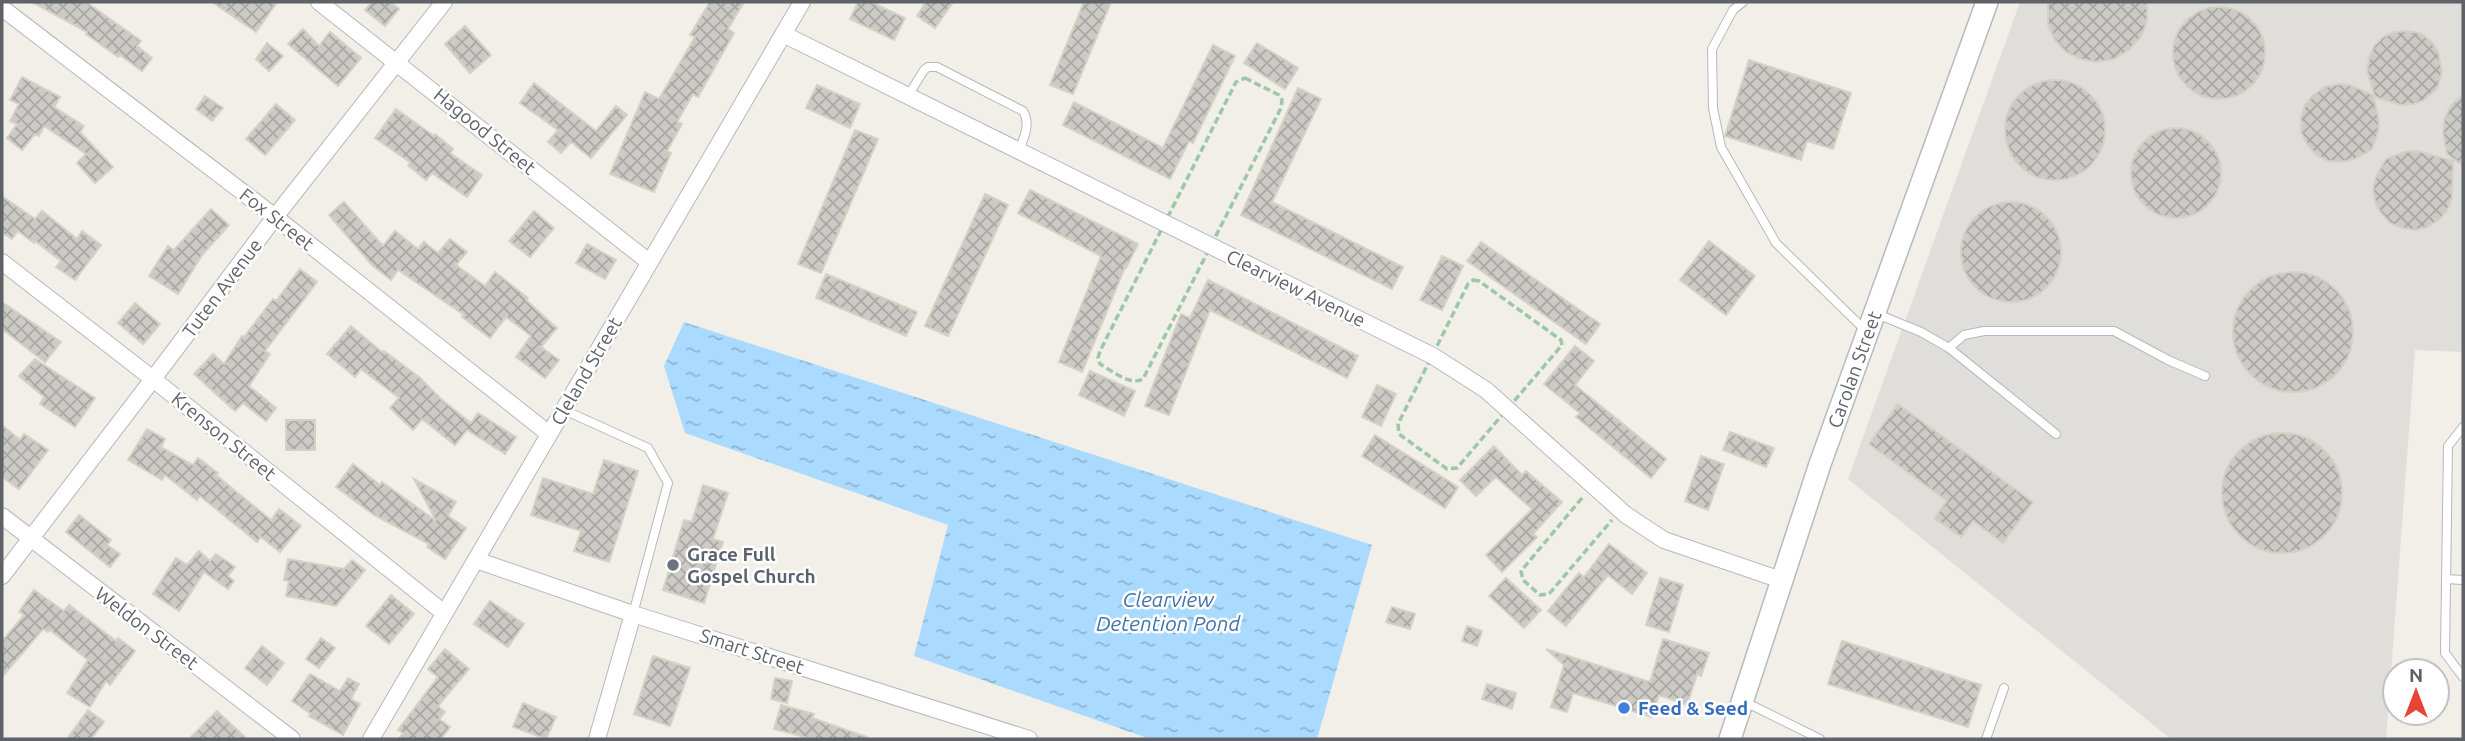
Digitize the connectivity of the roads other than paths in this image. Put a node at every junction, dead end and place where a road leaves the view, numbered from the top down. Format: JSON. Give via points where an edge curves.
{"nodes":[{"id":1,"x":319,"y":2,"type":"edge"},
{"id":2,"x":444,"y":2,"type":"edge"},
{"id":3,"x":802,"y":2,"type":"edge"},
{"id":4,"x":1743,"y":2,"type":"edge"},
{"id":5,"x":1987,"y":2,"type":"edge"},
{"id":6,"x":2,"y":8,"type":"edge"},
{"id":7,"x":783,"y":34,"type":"junction"},
{"id":8,"x":398,"y":61,"type":"junction"},
{"id":9,"x":908,"y":96,"type":"junction"},
{"id":10,"x":1019,"y":151,"type":"junction"},
{"id":11,"x":275,"y":217,"type":"junction"},
{"id":12,"x":2,"y":262,"type":"edge"},
{"id":13,"x":649,"y":262,"type":"junction"},
{"id":14,"x":1871,"y":323,"type":"junction"},
{"id":15,"x":1949,"y":348,"type":"junction"},
{"id":16,"x":2204,"y":376,"type":"dead end"},
{"id":17,"x":153,"y":379,"type":"junction"},
{"id":18,"x":564,"y":410,"type":"junction"},
{"id":19,"x":2463,"y":427,"type":"edge"},
{"id":20,"x":2056,"y":434,"type":"dead end"},
{"id":21,"x":549,"y":435,"type":"junction"},
{"id":22,"x":2,"y":516,"type":"edge"},
{"id":23,"x":30,"y":539,"type":"junction"},
{"id":24,"x":476,"y":560,"type":"junction"},
{"id":25,"x":2,"y":576,"type":"edge"},
{"id":26,"x":2446,"y":579,"type":"junction"},
{"id":27,"x":1781,"y":580,"type":"junction"},
{"id":28,"x":2463,"y":580,"type":"edge"},
{"id":29,"x":444,"y":613,"type":"junction"},
{"id":30,"x":633,"y":614,"type":"junction"},
{"id":31,"x":2463,"y":677,"type":"edge"},
{"id":32,"x":2004,"y":688,"type":"dead end"},
{"id":33,"x":1742,"y":700,"type":"junction"},
{"id":34,"x":292,"y":739,"type":"edge"},
{"id":35,"x":371,"y":739,"type":"edge"},
{"id":36,"x":597,"y":739,"type":"edge"},
{"id":37,"x":1029,"y":739,"type":"edge"},
{"id":38,"x":1730,"y":739,"type":"edge"},
{"id":39,"x":1820,"y":739,"type":"edge"},
{"id":40,"x":1986,"y":739,"type":"edge"}],
"edges":[{"from":1,"to":8,"type":"street","name":"Hagood Street"},
{"from":2,"to":8,"type":"street","name":"Tuten Avenue"},
{"from":3,"to":7,"type":"street","name":"Cleland Street"},
{"from":4,"to":14,"type":"lane","via":[[1733,10],[1712,49],[1713,108],[1721,147],[1776,243]]},
{"from":5,"to":14,"type":"street","name":"Carolan Street"},
{"from":6,"to":11,"type":"street","name":"Fox Street"},
{"from":7,"to":9,"type":"street","name":"Clearview Avenue"},
{"from":7,"to":13,"type":"street","name":"Cleland Street"},
{"from":8,"to":11,"type":"street","name":"Tuten Avenue"},
{"from":8,"to":13,"type":"street","name":"Hagood Street"},
{"from":9,"to":10,"type":"street","name":"Clearview Avenue"},
{"from":9,"to":10,"type":"lane","via":[[924,70],[937,67],[1023,111],[1027,128]]},
{"from":10,"to":27,"type":"street","name":"Clearview Avenue","via":[[1433,356],[1486,390],[1620,510],[1664,540]]},
{"from":11,"to":17,"type":"street","name":"Tuten Avenue"},
{"from":11,"to":21,"type":"street","name":"Fox Street"},
{"from":12,"to":17,"type":"street","name":"Krenson Street"},
{"from":13,"to":18,"type":"street","name":"Cleland Street"},
{"from":14,"to":15,"type":"lane","via":[[1908,326]]},
{"from":14,"to":27,"type":"street","name":"Carolan Street"},
{"from":15,"to":16,"type":"lane","via":[[1964,335],[1984,331],[2114,331]]},
{"from":15,"to":20,"type":"lane"},
{"from":17,"to":23,"type":"street","name":"Tuten Avenue"},
{"from":17,"to":29,"type":"street","name":"Krenson Street"},
{"from":18,"to":21,"type":"street","name":"Cleland Street"},
{"from":18,"to":30,"type":"lane","via":[[648,448],[668,483]]},
{"from":19,"to":26,"type":"lane","via":[[2448,446]]},
{"from":21,"to":24,"type":"street","name":"Cleland Street"},
{"from":22,"to":23,"type":"street","name":"Weldon Street"},
{"from":23,"to":25,"type":"street","name":"Tuten Avenue"},
{"from":23,"to":34,"type":"street","name":"Weldon Street"},
{"from":24,"to":29,"type":"street","name":"Cleland Street"},
{"from":24,"to":30,"type":"street","name":"Smart Street"},
{"from":26,"to":28,"type":"lane"},
{"from":26,"to":31,"type":"lane","via":[[2445,653]]},
{"from":27,"to":33,"type":"street","name":"Carolan Street"},
{"from":29,"to":35,"type":"street","name":"Cleland Street"},
{"from":30,"to":36,"type":"street"},
{"from":30,"to":37,"type":"street","name":"Smart Street"},
{"from":32,"to":40,"type":"lane"},
{"from":33,"to":38,"type":"street","name":"Carolan Street"},
{"from":33,"to":39,"type":"lane"}]}
